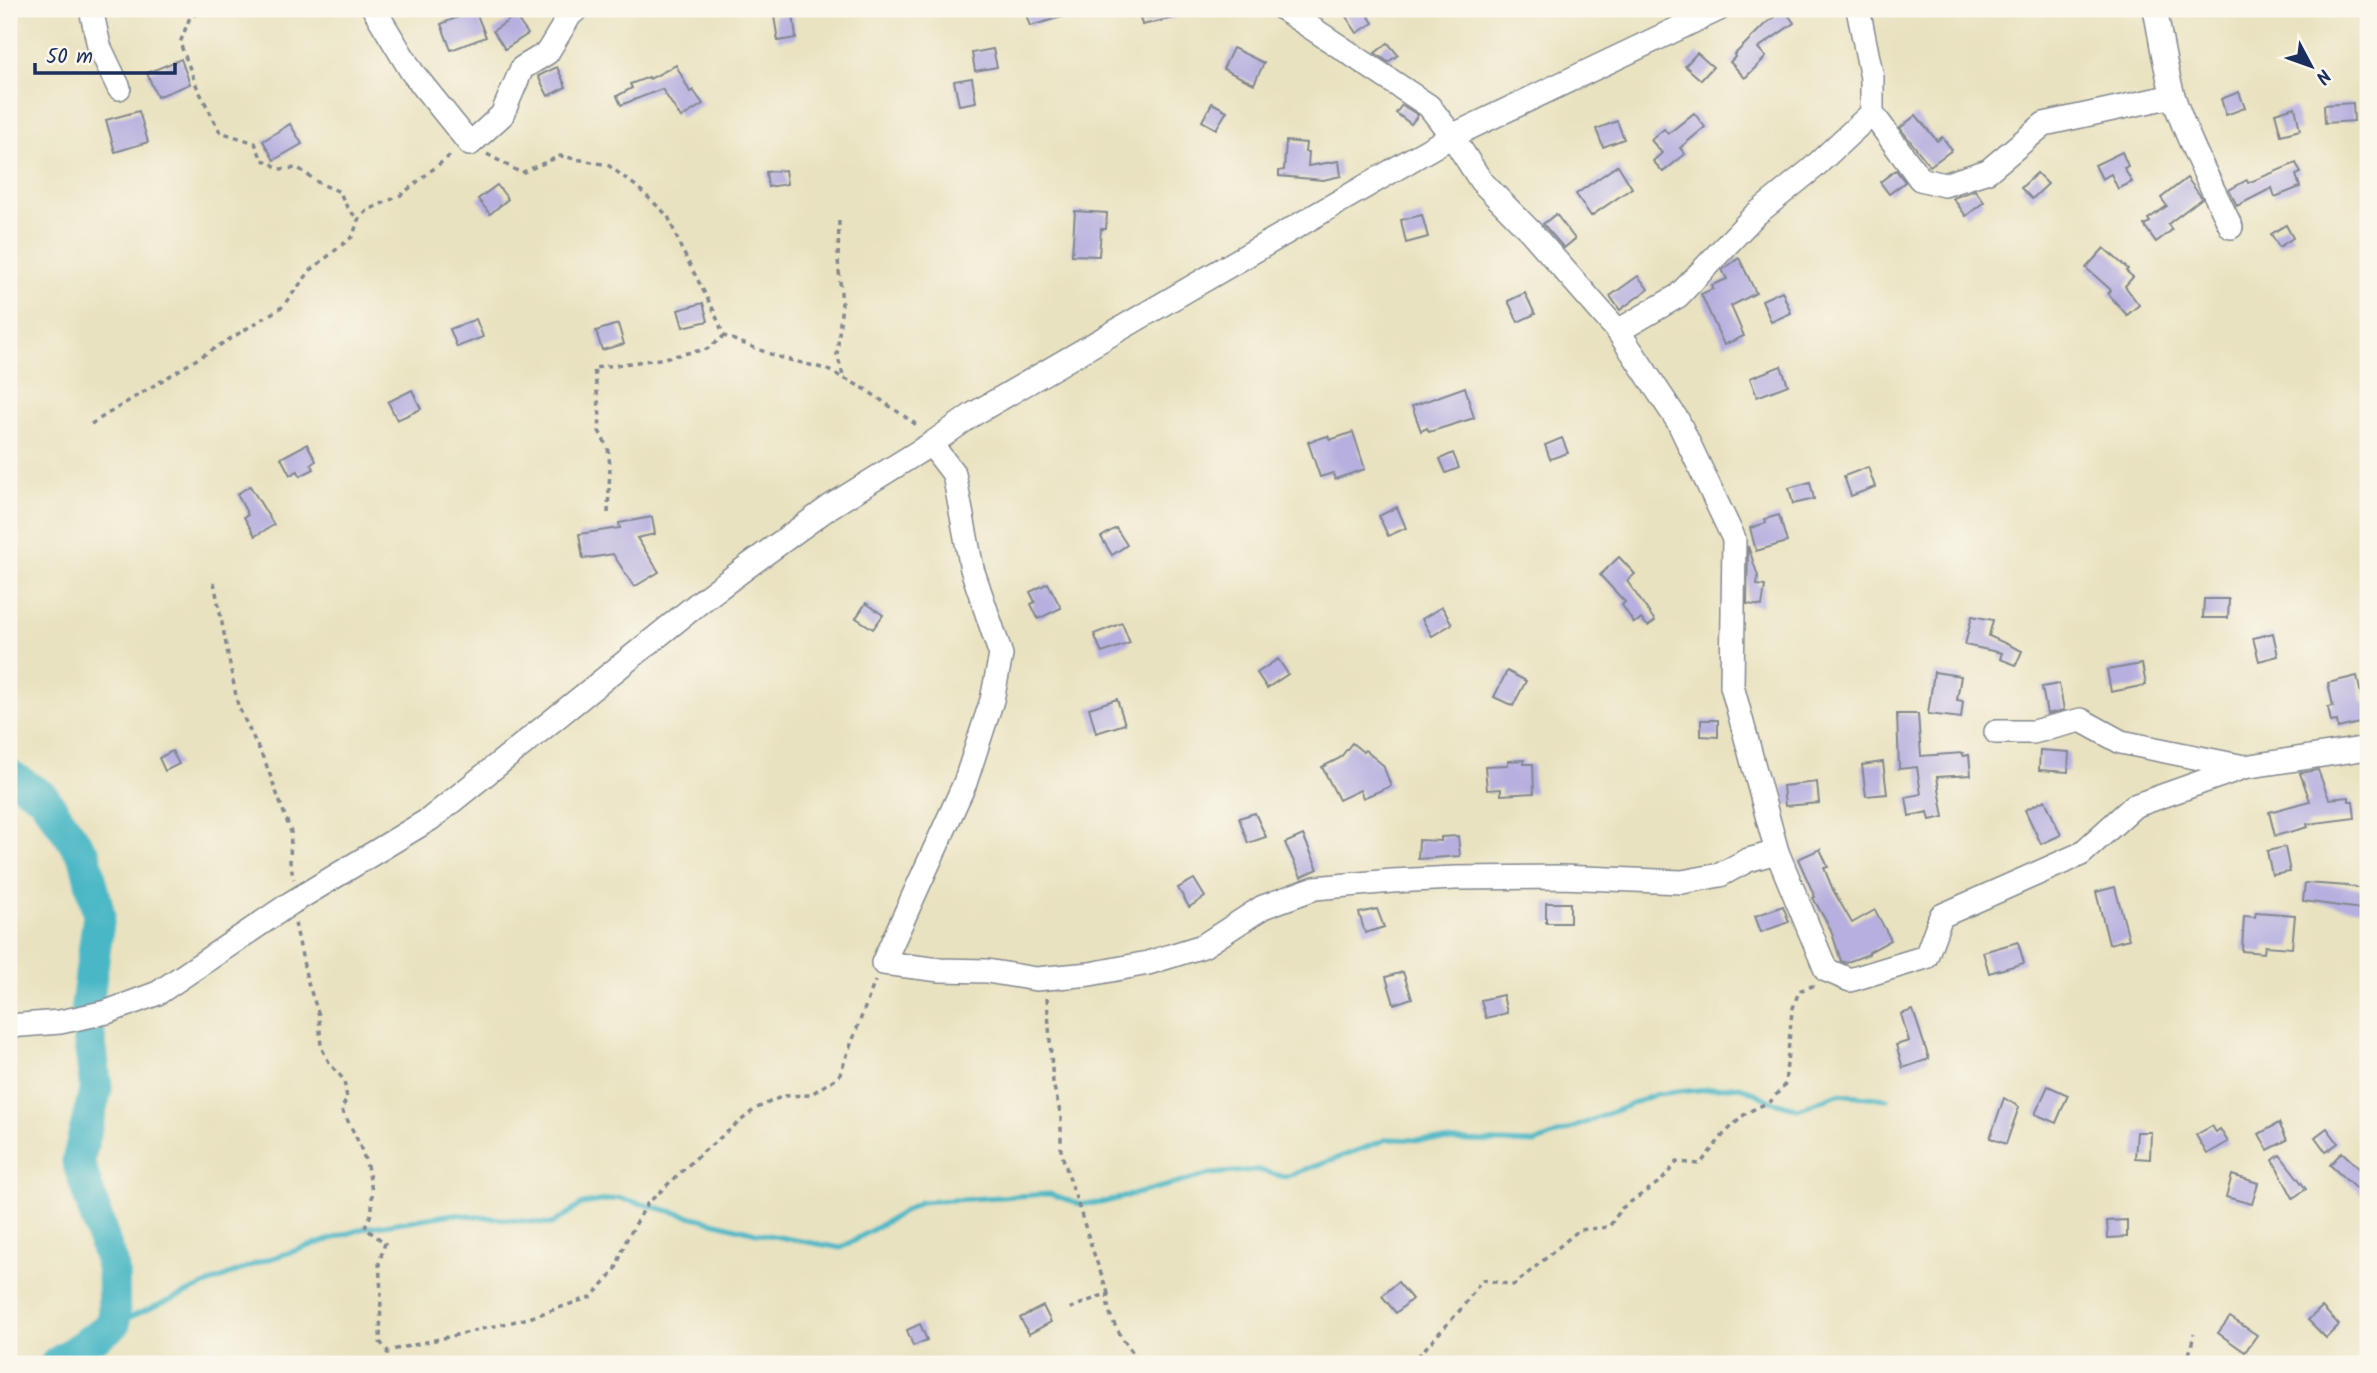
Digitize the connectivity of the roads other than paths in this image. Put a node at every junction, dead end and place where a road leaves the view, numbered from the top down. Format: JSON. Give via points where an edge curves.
{"nodes":[{"id":1,"x":91,"y":9,"type":"edge"},
{"id":2,"x":374,"y":9,"type":"edge"},
{"id":3,"x":577,"y":9,"type":"edge"},
{"id":4,"x":1283,"y":9,"type":"edge"},
{"id":5,"x":1719,"y":9,"type":"edge"},
{"id":6,"x":1858,"y":9,"type":"edge"},
{"id":7,"x":2155,"y":9,"type":"edge"},
{"id":8,"x":119,"y":88,"type":"dead end"},
{"id":9,"x":2173,"y":96,"type":"junction"},
{"id":10,"x":1872,"y":113,"type":"junction"},
{"id":11,"x":1452,"y":136,"type":"junction"},
{"id":12,"x":2231,"y":227,"type":"dead end"},
{"id":13,"x":1618,"y":331,"type":"junction"},
{"id":14,"x":931,"y":444,"type":"junction"},
{"id":15,"x":1996,"y":732,"type":"dead end"},
{"id":16,"x":2368,"y":748,"type":"edge"},
{"id":17,"x":2244,"y":767,"type":"junction"},
{"id":18,"x":1777,"y":852,"type":"junction"},
{"id":19,"x":9,"y":1026,"type":"edge"}],
"edges":[{"from":1,"to":8,"type":"street","via":[[99,46]]},
{"from":2,"to":3,"type":"street","via":[[412,72],[470,144],[502,114],[522,68],[547,53]]},
{"from":4,"to":11,"type":"street","via":[[1429,106]]},
{"from":5,"to":11,"type":"street"},
{"from":6,"to":10,"type":"street","via":[[1872,78]]},
{"from":7,"to":9,"type":"street"},
{"from":9,"to":10,"type":"street","via":[[2044,124],[1988,172],[1944,185],[1920,179]]},
{"from":9,"to":12,"type":"street"},
{"from":10,"to":13,"type":"street","via":[[1755,215],[1678,296]]},
{"from":11,"to":13,"type":"street","via":[[1481,181]]},
{"from":11,"to":14,"type":"street","via":[[972,415]]},
{"from":13,"to":18,"type":"street","via":[[1678,421],[1734,539],[1732,686]]},
{"from":14,"to":18,"type":"street","via":[[954,474],[972,569],[1002,655],[965,783],[883,962],[1037,979],[1090,974],[1203,946],[1263,907],[1315,888],[1455,878],[1682,882],[1720,876],[1748,860]]},
{"from":14,"to":19,"type":"street","via":[[831,506],[710,595],[430,820],[295,901],[158,993],[107,1012]]},
{"from":15,"to":17,"type":"street","via":[[2033,732],[2081,720],[2122,741]]},
{"from":16,"to":17,"type":"street"},
{"from":17,"to":18,"type":"street","via":[[2134,806],[2081,854],[1941,916],[1926,957],[1850,981],[1826,970]]}]}
